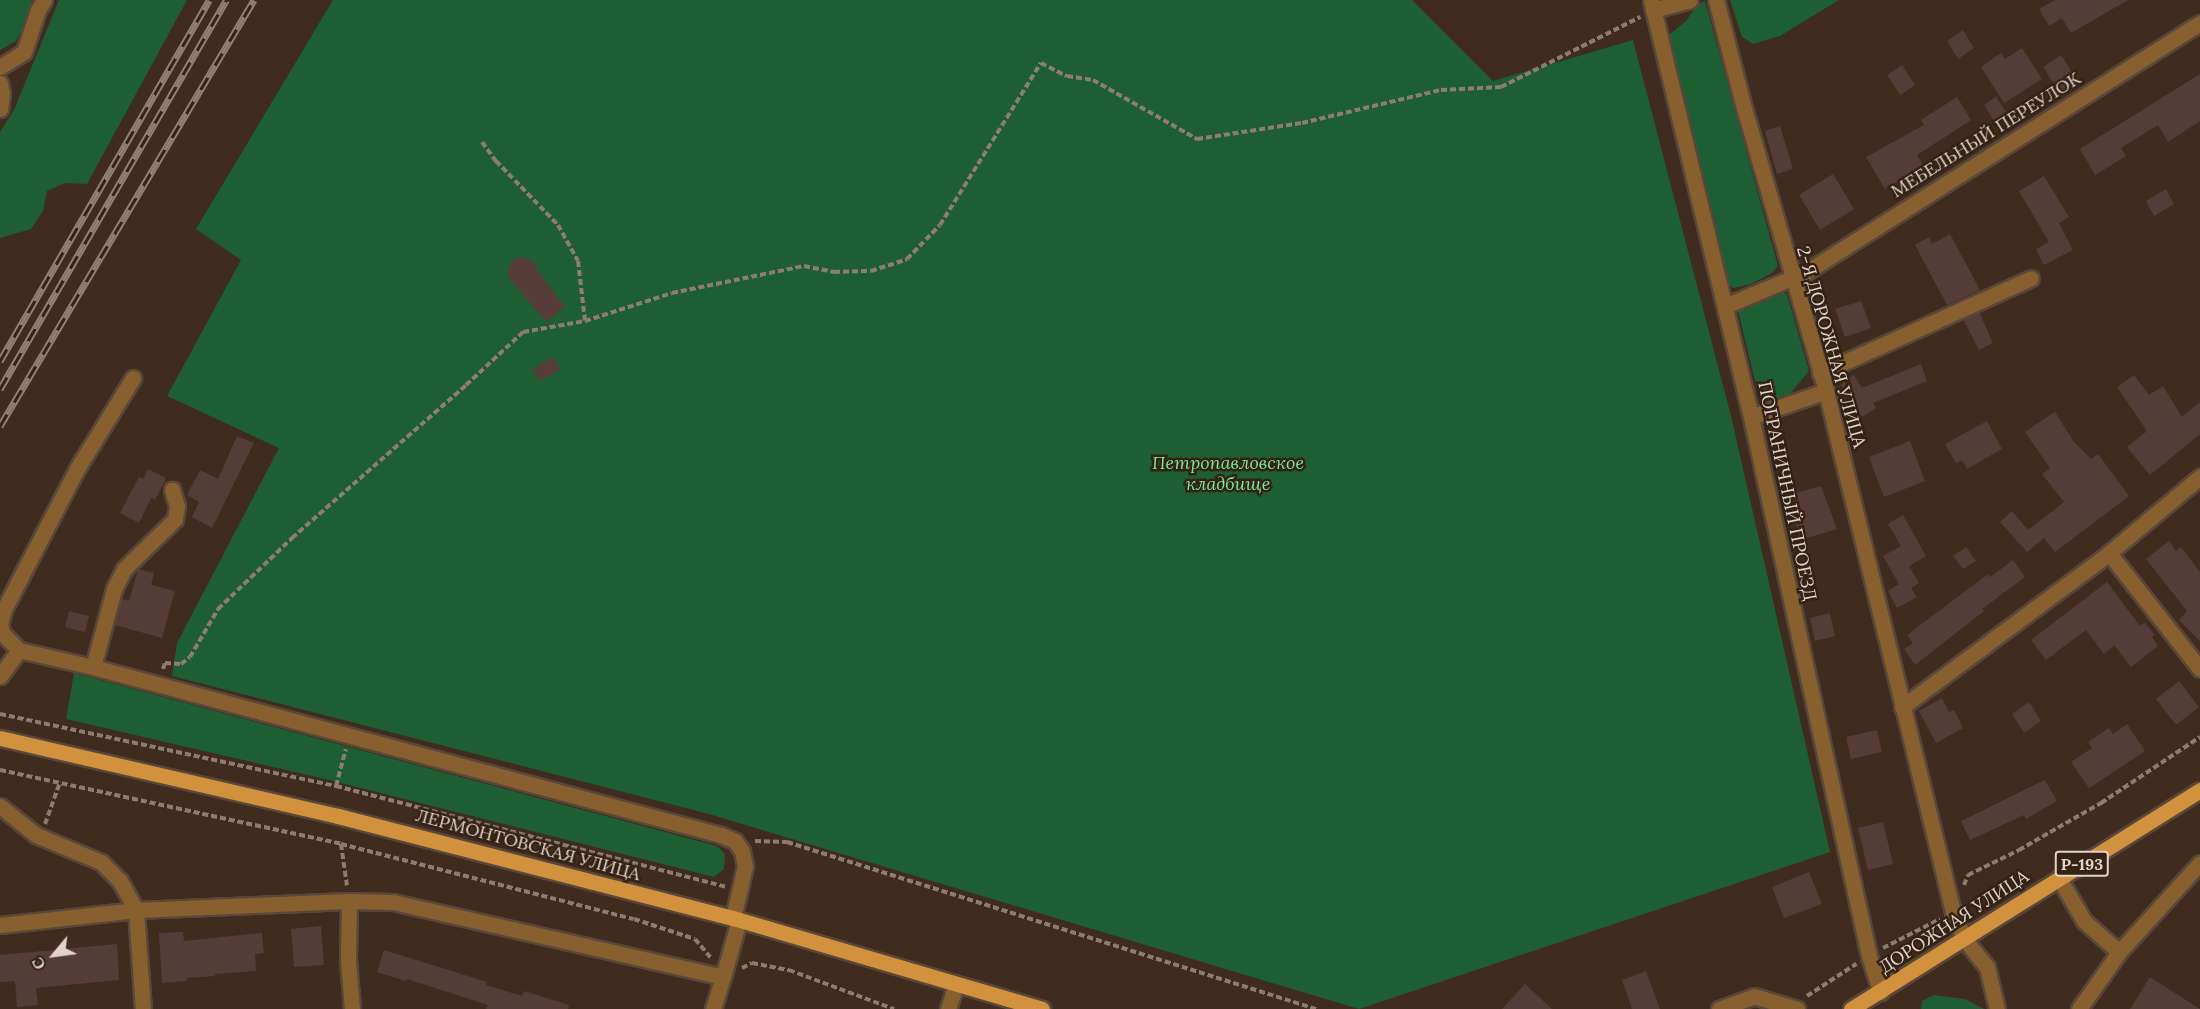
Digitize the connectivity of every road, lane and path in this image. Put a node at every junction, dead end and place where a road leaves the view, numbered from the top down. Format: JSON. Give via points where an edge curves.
{"nodes":[{"id":1,"x":44,"y":0,"type":"edge"},
{"id":2,"x":1690,"y":0,"type":"edge"},
{"id":3,"x":1716,"y":0,"type":"edge"},
{"id":4,"x":1652,"y":5,"type":"edge"},
{"id":5,"x":2200,"y":23,"type":"edge"},
{"id":6,"x":0,"y":67,"type":"edge"},
{"id":7,"x":0,"y":83,"type":"edge"},
{"id":8,"x":0,"y":109,"type":"edge"},
{"id":9,"x":482,"y":142,"type":"dead end"},
{"id":10,"x":2031,"y":278,"type":"dead end"},
{"id":11,"x":1792,"y":279,"type":"junction"},
{"id":12,"x":1725,"y":306,"type":"junction"},
{"id":13,"x":585,"y":321,"type":"junction"},
{"id":14,"x":1821,"y":373,"type":"junction"},
{"id":15,"x":133,"y":378,"type":"dead end"},
{"id":16,"x":1826,"y":391,"type":"junction"},
{"id":17,"x":1751,"y":417,"type":"junction"},
{"id":18,"x":2200,"y":477,"type":"edge"},
{"id":19,"x":172,"y":490,"type":"dead end"},
{"id":20,"x":2109,"y":553,"type":"junction"},
{"id":21,"x":19,"y":650,"type":"junction"},
{"id":22,"x":93,"y":666,"type":"junction"},
{"id":23,"x":2200,"y":669,"type":"edge"},
{"id":24,"x":0,"y":676,"type":"edge"},
{"id":25,"x":159,"y":684,"type":"junction"},
{"id":26,"x":1902,"y":707,"type":"junction"},
{"id":27,"x":0,"y":714,"type":"edge"},
{"id":28,"x":350,"y":735,"type":"junction"},
{"id":29,"x":2200,"y":737,"type":"edge"},
{"id":30,"x":0,"y":738,"type":"edge"},
{"id":31,"x":0,"y":770,"type":"edge"},
{"id":32,"x":60,"y":782,"type":"junction"},
{"id":33,"x":336,"y":786,"type":"junction"},
{"id":34,"x":2200,"y":790,"type":"edge"},
{"id":35,"x":0,"y":806,"type":"edge"},
{"id":36,"x":40,"y":837,"type":"junction"},
{"id":37,"x":735,"y":841,"type":"junction"},
{"id":38,"x":341,"y":844,"type":"junction"},
{"id":39,"x":2200,"y":863,"type":"edge"},
{"id":40,"x":2059,"y":878,"type":"junction"},
{"id":41,"x":739,"y":891,"type":"junction"},
{"id":42,"x":350,"y":901,"type":"junction"},
{"id":43,"x":135,"y":910,"type":"junction"},
{"id":44,"x":1953,"y":912,"type":"junction"},
{"id":45,"x":736,"y":919,"type":"junction"},
{"id":46,"x":0,"y":925,"type":"edge"},
{"id":47,"x":1965,"y":940,"type":"junction"},
{"id":48,"x":2120,"y":952,"type":"junction"},
{"id":49,"x":723,"y":977,"type":"junction"},
{"id":50,"x":956,"y":984,"type":"junction"},
{"id":51,"x":1881,"y":992,"type":"junction"},
{"id":52,"x":143,"y":1009,"type":"edge"},
{"id":53,"x":352,"y":1009,"type":"edge"},
{"id":54,"x":713,"y":1009,"type":"edge"},
{"id":55,"x":894,"y":1009,"type":"edge"},
{"id":56,"x":948,"y":1009,"type":"edge"},
{"id":57,"x":1042,"y":1009,"type":"edge"},
{"id":58,"x":1316,"y":1009,"type":"edge"},
{"id":59,"x":1719,"y":1009,"type":"edge"},
{"id":60,"x":1797,"y":1009,"type":"edge"},
{"id":61,"x":1851,"y":1009,"type":"edge"},
{"id":62,"x":1997,"y":1009,"type":"edge"},
{"id":63,"x":2079,"y":1009,"type":"edge"}],
"edges":[{"from":1,"to":6,"type":"street","via":[[24,52]]},
{"from":2,"to":4,"type":"street"},
{"from":3,"to":11,"type":"street","name":"2-Я ДОРОЖНАЯ УЛИЦА"},
{"from":4,"to":12,"type":"street","name":"ПОГРАНИЧНЫЙ ПРОЕЗД"},
{"from":4,"to":13,"type":"path","via":[[1501,87],[1441,90],[1302,123],[1197,139],[1093,80],[1067,76],[1041,63],[940,225],[907,259],[871,271],[834,272],[804,266],[672,293]]},
{"from":5,"to":11,"type":"street","name":"МЕБЕЛЬНЫЙ ПЕРЕУЛОК"},
{"from":7,"to":8,"type":"street"},
{"from":9,"to":13,"type":"path","via":[[558,225],[578,261]]},
{"from":10,"to":14,"type":"street"},
{"from":11,"to":12,"type":"street","name":"МЕБЕЛЬНЫЙ ПЕРЕУЛОК"},
{"from":11,"to":14,"type":"street","name":"2-Я ДОРОЖНАЯ УЛИЦА"},
{"from":12,"to":17,"type":"street","name":"ПОГРАНИЧНЫЙ ПРОЕЗД"},
{"from":13,"to":25,"type":"path","via":[[523,332],[218,609],[190,657],[182,664],[165,663]]},
{"from":14,"to":16,"type":"street","name":"2-Я ДОРОЖНАЯ УЛИЦА"},
{"from":15,"to":21,"type":"street","via":[[78,467],[3,609],[2,633]]},
{"from":16,"to":17,"type":"street"},
{"from":16,"to":26,"type":"street","name":"2-Я ДОРОЖНАЯ УЛИЦА"},
{"from":17,"to":51,"type":"street","name":"ПОГРАНИЧНЫЙ ПРОЕЗД","via":[[1869,956]]},
{"from":18,"to":20,"type":"street"},
{"from":19,"to":22,"type":"street","via":[[177,506],[175,519],[124,569],[114,589]]},
{"from":20,"to":23,"type":"street"},
{"from":20,"to":26,"type":"street"},
{"from":21,"to":22,"type":"street"},
{"from":21,"to":24,"type":"street"},
{"from":22,"to":25,"type":"street"},
{"from":25,"to":28,"type":"street"},
{"from":26,"to":44,"type":"street","name":"2-Я ДОРОЖНАЯ УЛИЦА"},
{"from":27,"to":33,"type":"path"},
{"from":28,"to":33,"type":"path"},
{"from":28,"to":37,"type":"street"},
{"from":29,"to":44,"type":"path","via":[[2090,809],[1968,875]]},
{"from":30,"to":45,"type":"main road","name":"ЛЕРМОНТОВСКАЯ УЛИЦА","via":[[338,816]]},
{"from":31,"to":32,"type":"path"},
{"from":32,"to":36,"type":"path"},
{"from":32,"to":38,"type":"path"},
{"from":33,"to":41,"type":"path"},
{"from":34,"to":40,"type":"main road","name":"ДОРОЖНАЯ УЛИЦА","number":"Р-193"},
{"from":35,"to":36,"type":"street"},
{"from":36,"to":43,"type":"street","via":[[101,862],[120,881]]},
{"from":37,"to":41,"type":"street","via":[[742,850],[745,866]]},
{"from":37,"to":58,"type":"path","via":[[787,842]]},
{"from":38,"to":42,"type":"path"},
{"from":38,"to":49,"type":"path","via":[[634,919],[695,939]]},
{"from":39,"to":48,"type":"street"},
{"from":40,"to":47,"type":"main road","name":"ДОРОЖНАЯ УЛИЦА","number":"Р-193"},
{"from":40,"to":48,"type":"street","via":[[2084,921]]},
{"from":41,"to":45,"type":"street"},
{"from":42,"to":43,"type":"street"},
{"from":42,"to":49,"type":"street","via":[[393,902]]},
{"from":42,"to":53,"type":"street","via":[[348,959]]},
{"from":43,"to":46,"type":"street"},
{"from":43,"to":52,"type":"street"},
{"from":44,"to":47,"type":"street","name":"2-Я ДОРОЖНАЯ УЛИЦА"},
{"from":45,"to":49,"type":"street"},
{"from":45,"to":50,"type":"main road","name":"ЛЕРМОНТОВСКАЯ УЛИЦА"},
{"from":47,"to":51,"type":"main road","name":"ДОРОЖНАЯ УЛИЦА","number":"Р-193"},
{"from":47,"to":62,"type":"street","name":"2-Я ДОРОЖНАЯ УЛИЦА","via":[[1987,967]]},
{"from":48,"to":63,"type":"street"},
{"from":49,"to":54,"type":"street"},
{"from":49,"to":55,"type":"path","via":[[752,963],[789,970]]},
{"from":50,"to":56,"type":"street"},
{"from":50,"to":57,"type":"main road","name":"ЛЕРМОНТОВСКАЯ УЛИЦА"},
{"from":51,"to":61,"type":"main road","name":"ДОРОЖНАЯ УЛИЦА","number":"Р-193"},
{"from":59,"to":60,"type":"street","via":[[1754,996]]}]}
